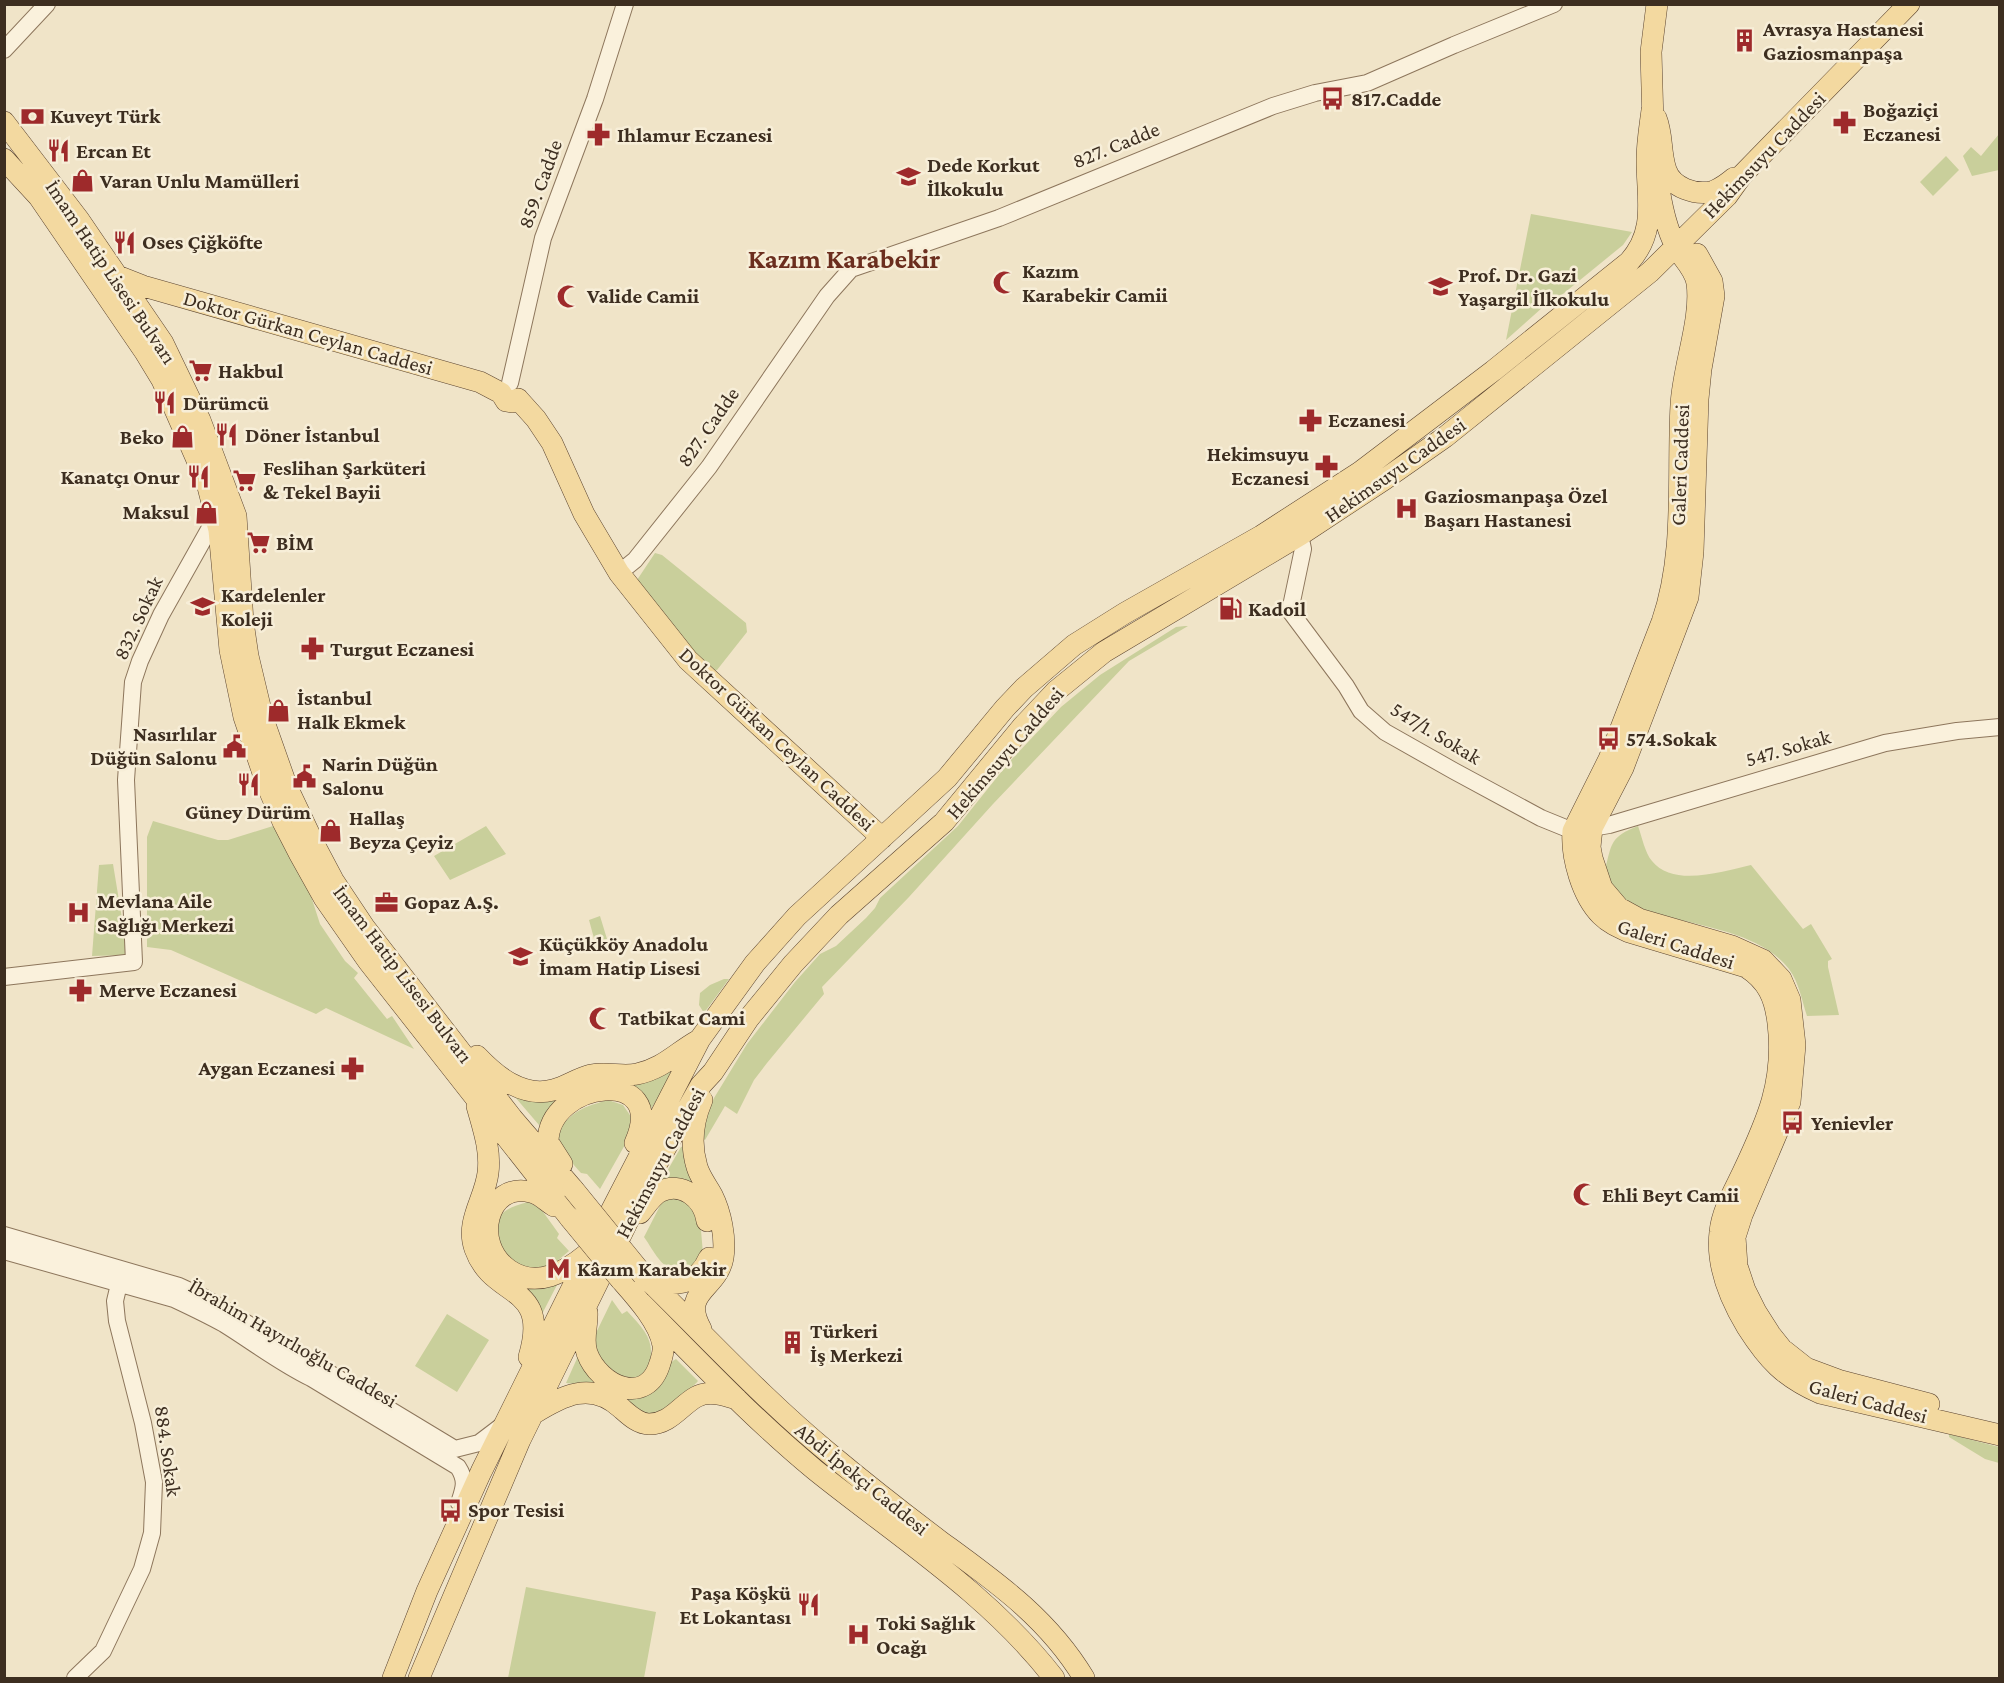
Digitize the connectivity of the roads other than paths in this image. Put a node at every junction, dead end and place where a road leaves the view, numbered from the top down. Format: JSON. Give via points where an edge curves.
{"nodes":[{"id":1,"x":47,"y":4,"type":"edge"},
{"id":2,"x":625,"y":4,"type":"edge"},
{"id":3,"x":1554,"y":4,"type":"edge"},
{"id":4,"x":1645,"y":4,"type":"edge"},
{"id":5,"x":1657,"y":4,"type":"edge"},
{"id":6,"x":1908,"y":4,"type":"edge"},
{"id":7,"x":1652,"y":36,"type":"junction"},
{"id":8,"x":4,"y":50,"type":"edge"},
{"id":9,"x":1652,"y":110,"type":"junction"},
{"id":10,"x":9,"y":132,"type":"edge"},
{"id":11,"x":4,"y":159,"type":"edge"},
{"id":12,"x":1742,"y":175,"type":"junction"},
{"id":13,"x":1694,"y":228,"type":"junction"},
{"id":14,"x":1676,"y":247,"type":"junction"},
{"id":15,"x":115,"y":275,"type":"junction"},
{"id":16,"x":1696,"y":278,"type":"junction"},
{"id":17,"x":169,"y":294,"type":"junction"},
{"id":18,"x":1610,"y":305,"type":"junction"},
{"id":19,"x":140,"y":310,"type":"junction"},
{"id":20,"x":510,"y":391,"type":"junction"},
{"id":21,"x":216,"y":517,"type":"junction"},
{"id":22,"x":1296,"y":526,"type":"junction"},
{"id":23,"x":619,"y":573,"type":"junction"},
{"id":24,"x":2000,"y":727,"type":"edge"},
{"id":25,"x":280,"y":794,"type":"junction"},
{"id":26,"x":1583,"y":830,"type":"junction"},
{"id":27,"x":882,"y":838,"type":"junction"},
{"id":28,"x":4,"y":977,"type":"edge"},
{"id":29,"x":447,"y":1034,"type":"junction"},
{"id":30,"x":700,"y":1039,"type":"junction"},
{"id":31,"x":713,"y":1072,"type":"junction"},
{"id":32,"x":473,"y":1094,"type":"junction"},
{"id":33,"x":573,"y":1189,"type":"junction"},
{"id":34,"x":619,"y":1196,"type":"junction"},
{"id":35,"x":570,"y":1218,"type":"junction"},
{"id":36,"x":626,"y":1225,"type":"junction"},
{"id":37,"x":4,"y":1235,"type":"edge"},
{"id":38,"x":4,"y":1251,"type":"edge"},
{"id":39,"x":590,"y":1252,"type":"junction"},
{"id":40,"x":643,"y":1275,"type":"junction"},
{"id":41,"x":119,"y":1284,"type":"junction"},
{"id":42,"x":177,"y":1292,"type":"junction"},
{"id":43,"x":641,"y":1303,"type":"junction"},
{"id":44,"x":586,"y":1304,"type":"junction"},
{"id":45,"x":704,"y":1335,"type":"junction"},
{"id":46,"x":529,"y":1375,"type":"junction"},
{"id":47,"x":737,"y":1399,"type":"junction"},
{"id":48,"x":532,"y":1414,"type":"junction"},
{"id":49,"x":2000,"y":1422,"type":"edge"},
{"id":50,"x":505,"y":1424,"type":"junction"},
{"id":51,"x":2000,"y":1435,"type":"edge"},
{"id":52,"x":448,"y":1453,"type":"junction"},
{"id":53,"x":458,"y":1523,"type":"junction"},
{"id":54,"x":75,"y":1678,"type":"edge"},
{"id":55,"x":393,"y":1678,"type":"edge"},
{"id":56,"x":419,"y":1678,"type":"edge"},
{"id":57,"x":1054,"y":1678,"type":"edge"},
{"id":58,"x":1084,"y":1678,"type":"edge"}],
"edges":[{"from":1,"to":8,"type":"street"},
{"from":2,"to":20,"type":"street","name":"859. Cadde","via":[[595,99],[543,238]]},
{"from":3,"to":23,"type":"street","name":"827. Cadde","via":[[1367,83],[1273,106],[999,218],[851,269],[827,296],[710,467],[635,560]]},
{"from":4,"to":7,"type":"street"},
{"from":5,"to":7,"type":"main road"},
{"from":6,"to":12,"type":"main road","name":"Hekimsuyu Caddesi"},
{"from":7,"to":9,"type":"main road"},
{"from":9,"to":12,"type":"main road","via":[[1662,140],[1666,171],[1676,184],[1686,190],[1715,191]]},
{"from":9,"to":14,"type":"main road","via":[[1660,194]]},
{"from":9,"to":22,"type":"main road","name":"Hekimsuyu Caddesi","via":[[1646,234],[1629,262],[1343,484]]},
{"from":10,"to":15,"type":"main road","name":"İmam Hatip Lisesi Bulvarı","via":[[79,220]]},
{"from":11,"to":21,"type":"main road","name":"İmam Hatip Lisesi Bulvarı","via":[[39,197],[152,364],[201,469]]},
{"from":12,"to":13,"type":"main road","name":"Hekimsuyu Caddesi"},
{"from":13,"to":14,"type":"main road","name":"Hekimsuyu Caddesi"},
{"from":13,"to":26,"type":"main road","name":"Galeri Caddesi","via":[[1693,247],[1712,281],[1714,296],[1698,399],[1690,588],[1623,768]]},
{"from":14,"to":16,"type":"main road"},
{"from":14,"to":18,"type":"main road","name":"Hekimsuyu Caddesi"},
{"from":15,"to":17,"type":"main road","name":"Doktor Gürkan Ceylan Caddesi"},
{"from":15,"to":19,"type":"main road","name":"İmam Hatip Lisesi Bulvarı"},
{"from":16,"to":18,"type":"main road","via":[[1679,270],[1671,271]]},
{"from":16,"to":26,"type":"main road","name":"Galeri Caddesi","via":[[1698,297],[1681,404],[1673,584]]},
{"from":17,"to":19,"type":"main road"},
{"from":17,"to":20,"type":"main road","name":"Doktor Gürkan Ceylan Caddesi"},
{"from":18,"to":22,"type":"main road","name":"Hekimsuyu Caddesi","via":[[1445,437],[1385,479]]},
{"from":19,"to":25,"type":"main road","name":"İmam Hatip Lisesi Bulvarı","via":[[164,343],[188,392],[236,516],[248,656]]},
{"from":20,"to":23,"type":"main road","name":"Doktor Gürkan Ceylan Caddesi","via":[[552,443],[584,514]]},
{"from":21,"to":25,"type":"main road","name":"İmam Hatip Lisesi Bulvarı","via":[[226,620],[244,717]]},
{"from":21,"to":28,"type":"street","name":"832. Sokak","via":[[161,615],[133,682],[126,780],[134,962]]},
{"from":22,"to":26,"type":"street","name":"547/1. Sokak","via":[[1303,549],[1290,611],[1361,711],[1396,740],[1541,818]]},
{"from":22,"to":27,"type":"main road","name":"Hekimsuyu Caddesi","via":[[1125,612],[1074,645],[1024,688],[947,778]]},
{"from":22,"to":31,"type":"main road","name":"Hekimsuyu Caddesi","via":[[1104,652],[1056,691],[944,822],[823,930],[749,1018]]},
{"from":23,"to":27,"type":"main road","name":"Doktor Gürkan Ceylan Caddesi","via":[[688,660]]},
{"from":24,"to":26,"type":"street","name":"547. Sokak","via":[[1884,743]]},
{"from":25,"to":29,"type":"main road","name":"İmam Hatip Lisesi Bulvarı","via":[[365,928]]},
{"from":25,"to":32,"type":"main road","name":"İmam Hatip Lisesi Bulvarı","via":[[300,855],[324,898],[368,961]]},
{"from":26,"to":49,"type":"main road","name":"Galeri Caddesi","via":[[1602,888],[1619,908],[1639,919],[1732,946],[1763,960],[1781,979],[1790,1000],[1795,1045],[1790,1102],[1735,1237],[1737,1266],[1745,1290],[1770,1334],[1793,1359],[1820,1375]]},
{"from":26,"to":51,"type":"main road","name":"Galeri Caddesi","via":[[1572,843],[1584,886],[1592,904],[1612,924],[1746,967],[1758,975],[1773,997],[1779,1031],[1773,1102],[1726,1209],[1719,1245],[1729,1292],[1758,1343],[1785,1374],[1820,1393]]},
{"from":27,"to":30,"type":"main road","name":"Hekimsuyu Caddesi","via":[[797,916],[755,963]]},
{"from":29,"to":30,"type":"main road","via":[[507,1082],[540,1092],[591,1075],[635,1075],[655,1070]]},
{"from":29,"to":33,"type":"main road","name":"İmam Hatip Lisesi Bulvarı","via":[[539,1152]]},
{"from":30,"to":34,"type":"main road","name":"Hekimsuyu Caddesi"},
{"from":31,"to":36,"type":"main road","name":"Hekimsuyu Caddesi","via":[[679,1123]]},
{"from":31,"to":45,"type":"main road","via":[[694,1123],[693,1143],[698,1168],[718,1211],[724,1242],[720,1268],[694,1301],[695,1318]]},
{"from":32,"to":35,"type":"main road","name":"İmam Hatip Lisesi Bulvarı"},
{"from":32,"to":46,"type":"main road","via":[[489,1160],[486,1185],[472,1224],[474,1248],[491,1275],[520,1295],[531,1311],[535,1333]]},
{"from":33,"to":34,"type":"main road","via":[[548,1142],[551,1125],[580,1096],[621,1090],[638,1103],[642,1129],[629,1157]]},
{"from":33,"to":40,"type":"main road","name":"Abdi İpekçi Caddesi","bridge":true},
{"from":34,"to":39,"type":"main road","name":"Hekimsuyu Caddesi"},
{"from":35,"to":39,"type":"main road","via":[[541,1196],[515,1192],[494,1206],[487,1222],[489,1246],[502,1265],[524,1279],[538,1280],[560,1273]]},
{"from":35,"to":43,"type":"main road","bridge":true},
{"from":36,"to":40,"type":"main road","via":[[654,1196],[669,1189],[686,1191],[697,1198],[707,1217],[709,1258],[696,1277],[686,1283],[669,1284]]},
{"from":36,"to":44,"type":"main road","name":"Hekimsuyu Caddesi"},
{"from":37,"to":42,"type":"street","name":"İbrahim Hayırlıoğlu Caddesi"},
{"from":38,"to":41,"type":"street","name":"İbrahim Hayırlıoğlu Caddesi"},
{"from":39,"to":46,"type":"main road","name":"Hekimsuyu Caddesi"},
{"from":40,"to":45,"type":"main road","name":"Abdi İpekçi Caddesi"},
{"from":41,"to":42,"type":"street","name":"İbrahim Hayırlıoğlu Caddesi"},
{"from":41,"to":54,"type":"street","name":"884. Sokak","via":[[115,1301],[117,1321],[143,1423],[153,1482],[152,1533],[142,1569],[103,1651]]},
{"from":42,"to":52,"type":"street","name":"İbrahim Hayırlıoğlu Caddesi","via":[[224,1324],[299,1364],[311,1378],[372,1407]]},
{"from":43,"to":44,"type":"main road","via":[[658,1332],[663,1353],[652,1379],[632,1389],[607,1379],[588,1356]]},
{"from":43,"to":47,"type":"main road","name":"Abdi İpekçi Caddesi"},
{"from":44,"to":48,"type":"main road","name":"Hekimsuyu Caddesi"},
{"from":45,"to":58,"type":"main road","name":"Abdi İpekçi Caddesi","via":[[798,1428],[1030,1611],[1062,1645]]},
{"from":46,"to":50,"type":"main road","name":"Hekimsuyu Caddesi"},
{"from":47,"to":48,"type":"main road","via":[[716,1394],[697,1396],[666,1419],[646,1424],[607,1398],[590,1394],[574,1393]]},
{"from":47,"to":57,"type":"main road","name":"Abdi İpekçi Caddesi","via":[[780,1441],[952,1575],[1035,1653]]},
{"from":48,"to":56,"type":"main road","name":"Hekimsuyu Caddesi"},
{"from":50,"to":52,"type":"street","via":[[478,1443]]},
{"from":50,"to":53,"type":"main road","name":"Hekimsuyu Caddesi"},
{"from":52,"to":53,"type":"street","name":"İbrahim Hayırlıoğlu Caddesi","via":[[465,1478]]},
{"from":53,"to":55,"type":"main road","name":"Hekimsuyu Caddesi"}]}
